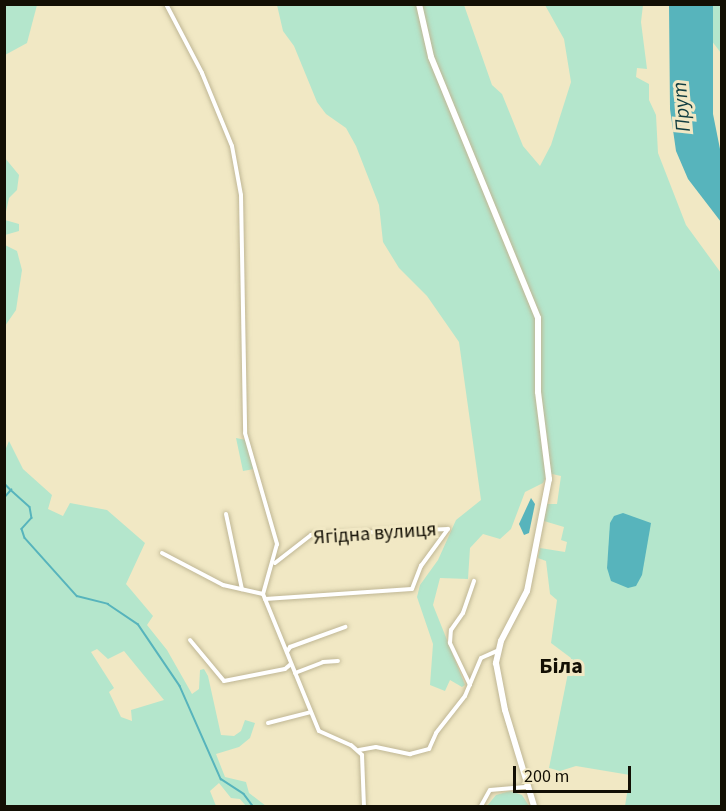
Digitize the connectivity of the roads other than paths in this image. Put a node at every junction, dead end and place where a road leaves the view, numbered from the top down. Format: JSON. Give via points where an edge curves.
{"nodes":[{"id":1,"x":166,"y":4,"type":"edge"},
{"id":2,"x":419,"y":4,"type":"edge"},
{"id":3,"x":226,"y":514,"type":"dead end"},
{"id":4,"x":162,"y":553,"type":"dead end"},
{"id":5,"x":274,"y":563,"type":"junction"},
{"id":6,"x":474,"y":581,"type":"dead end"},
{"id":7,"x":242,"y":589,"type":"junction"},
{"id":8,"x":264,"y":596,"type":"junction"},
{"id":9,"x":345,"y":627,"type":"dead end"},
{"id":10,"x":190,"y":639,"type":"dead end"},
{"id":11,"x":497,"y":651,"type":"junction"},
{"id":12,"x":287,"y":654,"type":"junction"},
{"id":13,"x":338,"y":661,"type":"dead end"},
{"id":14,"x":291,"y":664,"type":"junction"},
{"id":15,"x":295,"y":673,"type":"junction"},
{"id":16,"x":470,"y":685,"type":"junction"},
{"id":17,"x":311,"y":712,"type":"junction"},
{"id":18,"x":268,"y":723,"type":"dead end"},
{"id":19,"x":359,"y":750,"type":"junction"},
{"id":20,"x":528,"y":787,"type":"junction"},
{"id":21,"x":364,"y":807,"type":"edge"},
{"id":22,"x":481,"y":807,"type":"edge"},
{"id":23,"x":534,"y":807,"type":"edge"}],
"edges":[{"from":1,"to":5,"type":"street","via":[[202,73],[232,146],[241,195],[245,433],[277,544]]},
{"from":2,"to":11,"type":"main road","via":[[431,57],[498,228],[531,294],[540,341],[538,392],[549,479],[527,591]]},
{"from":3,"to":7,"type":"street"},
{"from":4,"to":7,"type":"street","via":[[223,585]]},
{"from":5,"to":8,"type":"street"},
{"from":5,"to":8,"type":"street","name":"Ягідна вулиця","via":[[311,535],[448,529],[421,566],[412,589]]},
{"from":6,"to":16,"type":"street","via":[[463,613],[451,630],[450,643]]},
{"from":7,"to":8,"type":"street"},
{"from":8,"to":12,"type":"street"},
{"from":9,"to":12,"type":"street","via":[[290,647]]},
{"from":10,"to":14,"type":"street","via":[[224,681],[276,672]]},
{"from":11,"to":16,"type":"street","via":[[481,658]]},
{"from":11,"to":20,"type":"main road","via":[[505,710]]},
{"from":12,"to":14,"type":"street"},
{"from":13,"to":15,"type":"street","via":[[323,662]]},
{"from":14,"to":15,"type":"street"},
{"from":15,"to":17,"type":"street"},
{"from":16,"to":19,"type":"street","via":[[426,752],[410,754],[369,747]]},
{"from":17,"to":18,"type":"street"},
{"from":17,"to":19,"type":"street","via":[[322,734]]},
{"from":19,"to":21,"type":"street","via":[[366,771]]},
{"from":20,"to":22,"type":"street","via":[[489,790]]},
{"from":20,"to":23,"type":"main road"}]}
